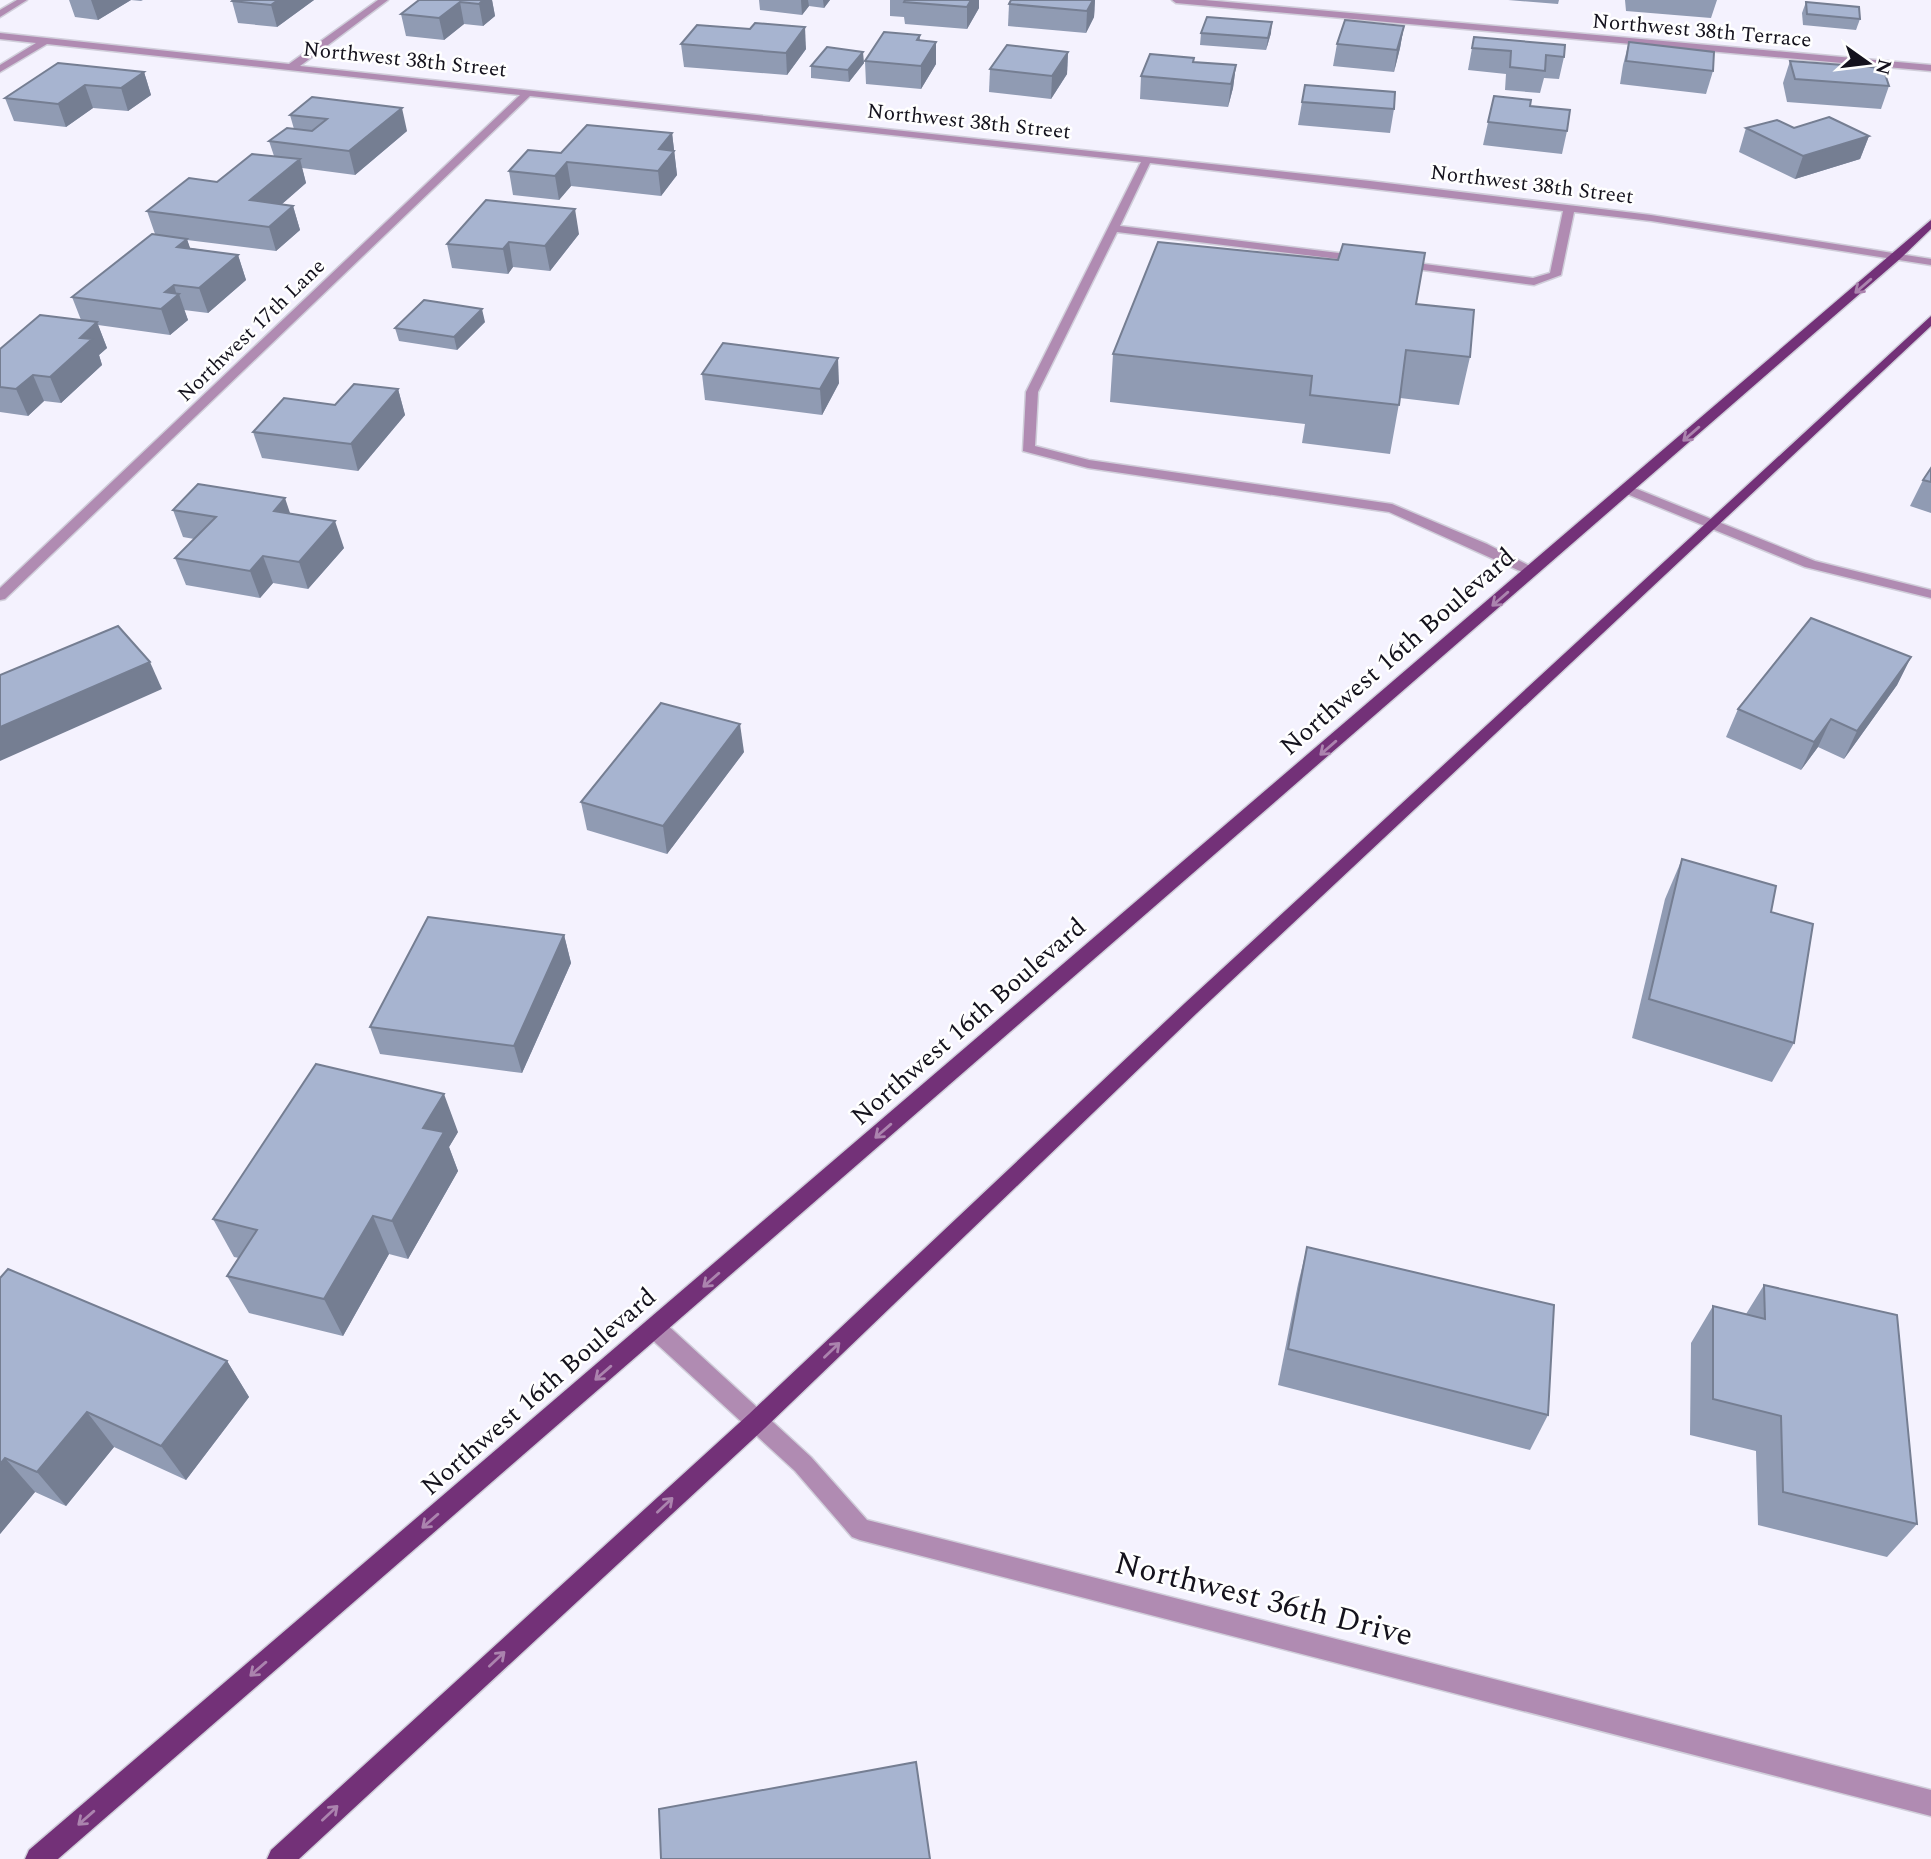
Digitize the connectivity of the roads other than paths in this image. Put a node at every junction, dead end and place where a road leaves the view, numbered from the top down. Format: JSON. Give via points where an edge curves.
{"nodes":[{"id":1,"x":23,"y":0,"type":"edge"},
{"id":2,"x":384,"y":0,"type":"edge"},
{"id":3,"x":1176,"y":0,"type":"edge"},
{"id":4,"x":0,"y":14,"type":"edge"},
{"id":5,"x":0,"y":36,"type":"edge"},
{"id":6,"x":45,"y":41,"type":"junction"},
{"id":7,"x":292,"y":67,"type":"junction"},
{"id":8,"x":1931,"y":68,"type":"edge"},
{"id":9,"x":0,"y":69,"type":"edge"},
{"id":10,"x":529,"y":92,"type":"junction"},
{"id":11,"x":1147,"y":160,"type":"junction"},
{"id":12,"x":1569,"y":208,"type":"junction"},
{"id":13,"x":1931,"y":223,"type":"edge"},
{"id":14,"x":1113,"y":228,"type":"junction"},
{"id":15,"x":1897,"y":256,"type":"junction"},
{"id":16,"x":1375,"y":261,"type":"edge"},
{"id":17,"x":1931,"y":261,"type":"edge"},
{"id":18,"x":1388,"y":263,"type":"edge"},
{"id":19,"x":1931,"y":320,"type":"edge"},
{"id":20,"x":1627,"y":489,"type":"junction"},
{"id":21,"x":1712,"y":525,"type":"junction"},
{"id":22,"x":1531,"y":572,"type":"junction"},
{"id":23,"x":1931,"y":594,"type":"edge"},
{"id":24,"x":0,"y":596,"type":"edge"},
{"id":25,"x":655,"y":1328,"type":"junction"},
{"id":26,"x":757,"y":1421,"type":"junction"},
{"id":27,"x":1931,"y":1803,"type":"edge"},
{"id":28,"x":38,"y":1859,"type":"edge"},
{"id":29,"x":280,"y":1859,"type":"edge"}],
"edges":[{"from":1,"to":4,"type":"street"},
{"from":2,"to":7,"type":"street"},
{"from":3,"to":8,"type":"street","name":"Northwest 38th Terrace"},
{"from":5,"to":6,"type":"street","name":"Northwest 38th Street"},
{"from":6,"to":7,"type":"street","name":"Northwest 38th Street"},
{"from":6,"to":9,"type":"street"},
{"from":7,"to":10,"type":"street","name":"Northwest 38th Street"},
{"from":10,"to":11,"type":"street","name":"Northwest 38th Street"},
{"from":10,"to":24,"type":"street","name":"Northwest 17th Lane"},
{"from":11,"to":12,"type":"street","name":"Northwest 38th Street"},
{"from":11,"to":14,"type":"street"},
{"from":12,"to":15,"type":"street","name":"Northwest 38th Street"},
{"from":12,"to":18,"type":"street","via":[[1555,275],[1534,282]]},
{"from":13,"to":15,"type":"main road","name":"Northwest 16th Boulevard"},
{"from":14,"to":16,"type":"street"},
{"from":14,"to":22,"type":"street","via":[[1032,392],[1028,448],[1088,464],[1392,508]]},
{"from":15,"to":17,"type":"street","name":"Northwest 38th Street"},
{"from":15,"to":20,"type":"main road","name":"Northwest 16th Boulevard","one_way":true},
{"from":19,"to":21,"type":"main road"},
{"from":20,"to":21,"type":"street"},
{"from":20,"to":22,"type":"main road","name":"Northwest 16th Boulevard"},
{"from":21,"to":23,"type":"street","via":[[1810,564]]},
{"from":26,"to":21,"type":"main road","one_way":true,"via":[[1191,1008]]},
{"from":22,"to":25,"type":"main road","name":"Northwest 16th Boulevard","one_way":true},
{"from":25,"to":26,"type":"street","name":"Northwest 36th Drive"},
{"from":25,"to":28,"type":"main road","name":"Northwest 16th Boulevard","one_way":true},
{"from":26,"to":27,"type":"street","name":"Northwest 36th Drive","via":[[803,1464],[859,1529]]},
{"from":29,"to":26,"type":"main road","one_way":true}]}
